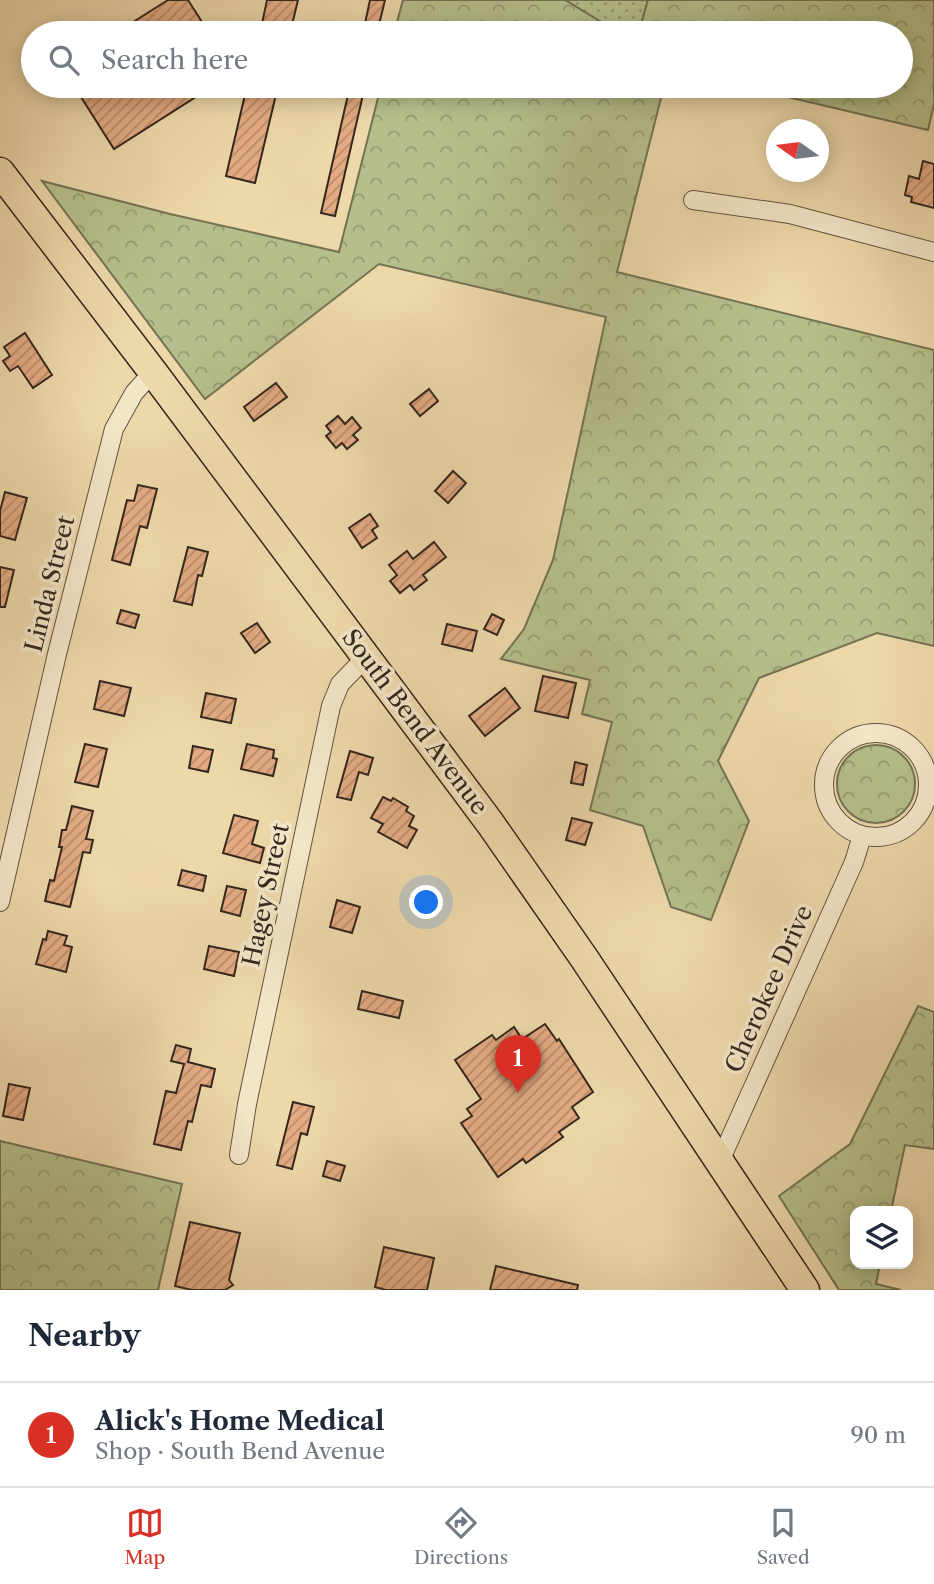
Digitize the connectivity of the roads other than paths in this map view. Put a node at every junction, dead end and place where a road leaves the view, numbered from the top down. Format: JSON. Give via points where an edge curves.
{"nodes":[{"id":1,"x":0,"y":172,"type":"edge"},
{"id":2,"x":693,"y":200,"type":"dead end"},
{"id":3,"x":934,"y":252,"type":"edge"},
{"id":4,"x":153,"y":372,"type":"junction"},
{"id":5,"x":366,"y":657,"type":"junction"},
{"id":6,"x":862,"y":836,"type":"junction"},
{"id":7,"x":0,"y":902,"type":"edge"},
{"id":8,"x":239,"y":1155,"type":"dead end"},
{"id":9,"x":720,"y":1161,"type":"junction"},
{"id":10,"x":805,"y":1290,"type":"edge"}],
"edges":[{"from":1,"to":4,"type":"main road","name":"South Bend Avenue"},
{"from":2,"to":3,"type":"street","via":[[790,214]]},
{"from":4,"to":5,"type":"main road","name":"South Bend Avenue"},
{"from":4,"to":7,"type":"street","name":"Linda Street","via":[[134,393],[114,429]]},
{"from":5,"to":8,"type":"street","name":"Hagey Street","via":[[340,684],[331,706]]},
{"from":5,"to":9,"type":"main road","name":"South Bend Avenue","via":[[512,854]]},
{"from":6,"to":6,"type":"street","via":[[837,820],[824,794],[824,779],[841,747],[860,735],[890,734],[905,741],[921,760],[928,783],[926,799],[909,826],[886,836]]},
{"from":6,"to":9,"type":"street","name":"Cherokee Drive"},
{"from":9,"to":10,"type":"main road","name":"South Bend Avenue"}]}
